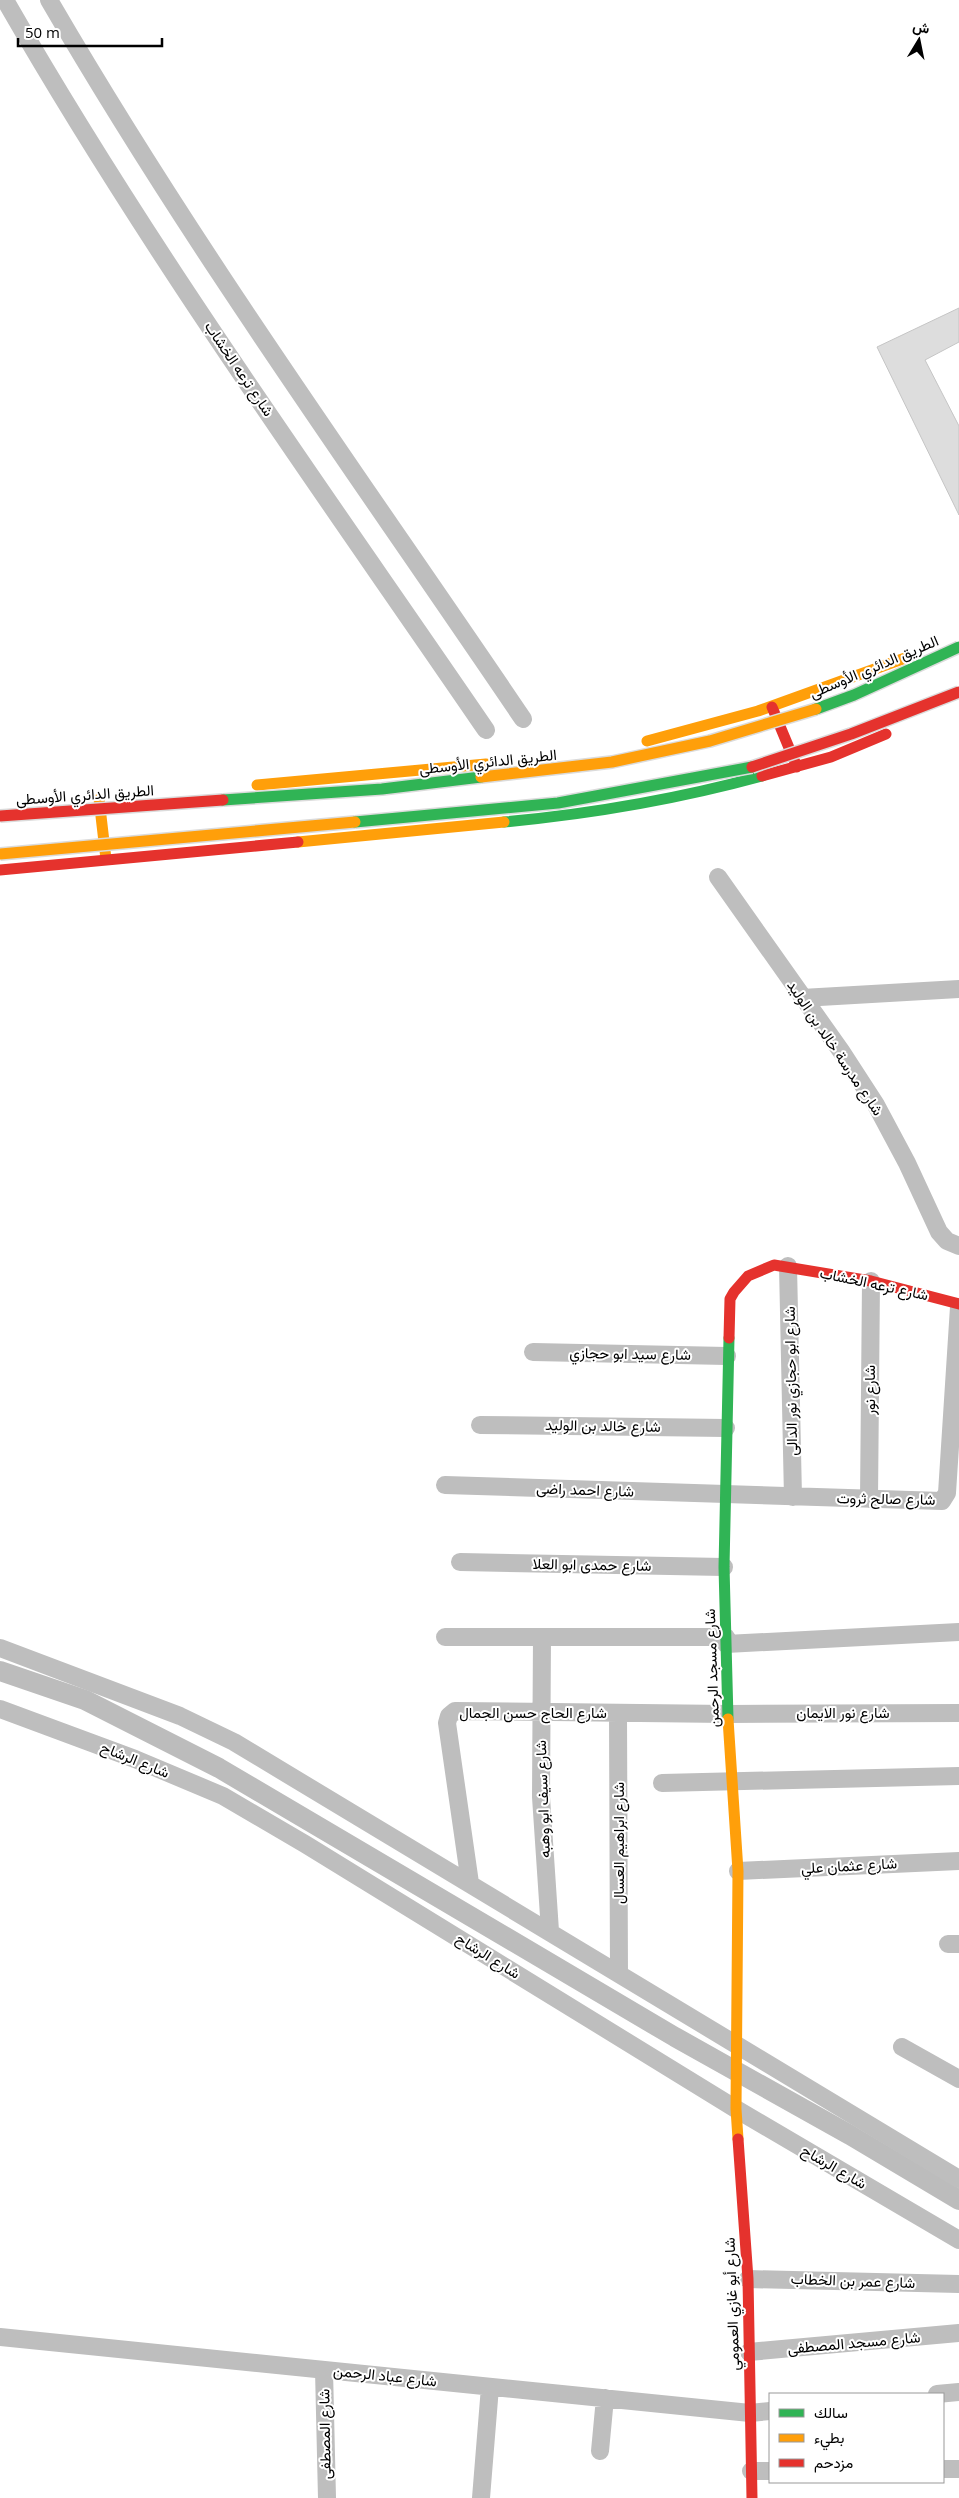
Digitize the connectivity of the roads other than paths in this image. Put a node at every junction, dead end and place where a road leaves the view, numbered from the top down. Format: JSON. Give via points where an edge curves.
{"nodes":[{"id":1,"x":5,"y":0,"type":"edge"},
{"id":2,"x":49,"y":0,"type":"edge"},
{"id":3,"x":959,"y":636,"type":"edge"},
{"id":4,"x":959,"y":647,"type":"edge"},
{"id":5,"x":959,"y":692,"type":"edge"},
{"id":6,"x":772,"y":707,"type":"junction"},
{"id":7,"x":523,"y":718,"type":"dead end"},
{"id":8,"x":900,"y":729,"type":"dead end"},
{"id":9,"x":486,"y":730,"type":"dead end"},
{"id":10,"x":631,"y":744,"type":"dead end"},
{"id":11,"x":567,"y":755,"type":"dead end"},
{"id":12,"x":520,"y":760,"type":"dead end"},
{"id":13,"x":501,"y":762,"type":"dead end"},
{"id":14,"x":797,"y":767,"type":"junction"},
{"id":15,"x":248,"y":786,"type":"dead end"},
{"id":16,"x":208,"y":789,"type":"dead end"},
{"id":17,"x":99,"y":799,"type":"junction"},
{"id":18,"x":0,"y":808,"type":"edge"},
{"id":19,"x":0,"y":816,"type":"edge"},
{"id":20,"x":0,"y":854,"type":"edge"},
{"id":21,"x":106,"y":860,"type":"junction"},
{"id":22,"x":0,"y":870,"type":"edge"},
{"id":23,"x":718,"y":877,"type":"dead end"},
{"id":24,"x":959,"y":989,"type":"edge"},
{"id":25,"x":802,"y":998,"type":"junction"},
{"id":26,"x":959,"y":1246,"type":"edge"},
{"id":27,"x":788,"y":1266,"type":"junction"},
{"id":28,"x":871,"y":1281,"type":"junction"},
{"id":29,"x":959,"y":1305,"type":"edge"},
{"id":30,"x":533,"y":1352,"type":"dead end"},
{"id":31,"x":727,"y":1356,"type":"junction"},
{"id":32,"x":480,"y":1424,"type":"dead end"},
{"id":33,"x":726,"y":1428,"type":"junction"},
{"id":34,"x":445,"y":1485,"type":"dead end"},
{"id":35,"x":725,"y":1494,"type":"junction"},
{"id":36,"x":792,"y":1497,"type":"junction"},
{"id":37,"x":869,"y":1499,"type":"junction"},
{"id":38,"x":460,"y":1562,"type":"dead end"},
{"id":39,"x":724,"y":1567,"type":"junction"},
{"id":40,"x":959,"y":1632,"type":"edge"},
{"id":41,"x":445,"y":1637,"type":"dead end"},
{"id":42,"x":542,"y":1637,"type":"junction"},
{"id":43,"x":726,"y":1640,"type":"junction"},
{"id":44,"x":0,"y":1648,"type":"edge"},
{"id":45,"x":0,"y":1709,"type":"edge"},
{"id":46,"x":541,"y":1712,"type":"junction"},
{"id":47,"x":618,"y":1713,"type":"junction"},
{"id":48,"x":959,"y":1713,"type":"edge"},
{"id":49,"x":728,"y":1714,"type":"junction"},
{"id":50,"x":959,"y":1776,"type":"edge"},
{"id":51,"x":732,"y":1782,"type":"junction"},
{"id":52,"x":662,"y":1783,"type":"dead end"},
{"id":53,"x":959,"y":1861,"type":"edge"},
{"id":54,"x":738,"y":1871,"type":"junction"},
{"id":55,"x":470,"y":1882,"type":"junction"},
{"id":56,"x":550,"y":1931,"type":"junction"},
{"id":57,"x":619,"y":1973,"type":"junction"},
{"id":58,"x":738,"y":2046,"type":"junction"},
{"id":59,"x":902,"y":2047,"type":"dead end"},
{"id":60,"x":959,"y":2079,"type":"edge"},
{"id":61,"x":736,"y":2109,"type":"junction"},
{"id":62,"x":959,"y":2179,"type":"edge"},
{"id":63,"x":959,"y":2240,"type":"edge"},
{"id":64,"x":748,"y":2279,"type":"junction"},
{"id":65,"x":959,"y":2284,"type":"edge"},
{"id":66,"x":959,"y":2333,"type":"edge"},
{"id":67,"x":0,"y":2337,"type":"edge"},
{"id":68,"x":749,"y":2352,"type":"junction"},
{"id":69,"x":324,"y":2370,"type":"junction"},
{"id":70,"x":490,"y":2387,"type":"junction"},
{"id":71,"x":959,"y":2392,"type":"edge"},
{"id":72,"x":944,"y":2393,"type":"edge"},
{"id":73,"x":605,"y":2398,"type":"junction"},
{"id":74,"x":769,"y":2411,"type":"edge"},
{"id":75,"x":750,"y":2413,"type":"junction"},
{"id":76,"x":600,"y":2450,"type":"dead end"},
{"id":77,"x":944,"y":2469,"type":"edge"},
{"id":78,"x":959,"y":2469,"type":"edge"},
{"id":79,"x":751,"y":2471,"type":"junction"},
{"id":80,"x":769,"y":2471,"type":"edge"},
{"id":81,"x":327,"y":2498,"type":"edge"},
{"id":82,"x":481,"y":2498,"type":"edge"},
{"id":83,"x":752,"y":2498,"type":"edge"}],
"edges":[{"from":1,"to":9,"type":"street","name":"شارع ترعه الخشاب","via":[[142,226]]},
{"from":2,"to":7,"type":"street","via":[[194,235]]},
{"from":3,"to":6,"type":"main road"},
{"from":4,"to":19,"type":"main road","name":"الطريق الدائري الأوسطى","bridge":true,"via":[[854,695],[807,712],[710,741],[612,762],[382,789]]},
{"from":5,"to":20,"type":"main road","bridge":true,"via":[[851,734],[741,771],[567,802]]},
{"from":6,"to":10,"type":"main road"},
{"from":6,"to":14,"type":"main road"},
{"from":8,"to":14,"type":"main road"},
{"from":11,"to":12,"type":"main road"},
{"from":13,"to":15,"type":"main road"},
{"from":14,"to":21,"type":"main road","via":[[670,798],[560,817]]},
{"from":16,"to":17,"type":"main road"},
{"from":17,"to":18,"type":"main road"},
{"from":17,"to":21,"type":"main road"},
{"from":21,"to":22,"type":"main road"},
{"from":23,"to":25,"type":"street","name":"شارع مدرسة خالد بن الوليد"},
{"from":24,"to":25,"type":"street"},
{"from":25,"to":26,"type":"street","name":"شارع مدرسة خالد بن الوليد","via":[[841,1050],[876,1106],[940,1232]]},
{"from":27,"to":28,"type":"main road","name":"شارع ترعه الخشاب"},
{"from":27,"to":31,"type":"main road","name":"شارع مسجد الرحمن","via":[[760,1268],[736,1286],[729,1306]]},
{"from":27,"to":36,"type":"street","name":"شارع ابو حجازي نور الدالى"},
{"from":28,"to":29,"type":"main road","name":"شارع ترعه الخشاب"},
{"from":28,"to":37,"type":"street","name":"شارع نور"},
{"from":29,"to":37,"type":"street","name":"شارع صالح ثروت","via":[[946,1496],[936,1502]]},
{"from":30,"to":31,"type":"street","name":"شارع سيد ابو حجازي"},
{"from":31,"to":33,"type":"main road","name":"شارع مسجد الرحمن"},
{"from":32,"to":33,"type":"street","name":"شارع خالد بن الوليد"},
{"from":33,"to":35,"type":"main road","name":"شارع مسجد الرحمن"},
{"from":34,"to":35,"type":"street","name":"شارع احمد راضى"},
{"from":35,"to":36,"type":"street","name":"شارع صالح ثروت"},
{"from":35,"to":39,"type":"main road","name":"شارع مسجد الرحمن"},
{"from":36,"to":37,"type":"street","name":"شارع صالح ثروت"},
{"from":38,"to":39,"type":"street","name":"شارع حمدى ابو العلا"},
{"from":39,"to":43,"type":"main road","name":"شارع مسجد الرحمن"},
{"from":40,"to":43,"type":"street"},
{"from":41,"to":42,"type":"street"},
{"from":42,"to":43,"type":"street"},
{"from":42,"to":46,"type":"street","name":"شارع سيف ابو وهبه"},
{"from":43,"to":49,"type":"main road","name":"شارع مسجد الرحمن"},
{"from":44,"to":55,"type":"street","via":[[180,1716],[234,1742]]},
{"from":45,"to":61,"type":"street","name":"شارع الرشاح","via":[[223,1796]]},
{"from":46,"to":47,"type":"street","name":"شارع الحاج حسن الجمال"},
{"from":46,"to":55,"type":"street","name":"شارع الحاج حسن الجمال","via":[[458,1711],[451,1713],[448,1719]]},
{"from":46,"to":56,"type":"street","name":"شارع سيف ابو وهبه","via":[[541,1797]]},
{"from":47,"to":49,"type":"street","name":"شارع الحاج حسن الجمال"},
{"from":47,"to":57,"type":"street","name":"شارع ابراهيم العسال"},
{"from":48,"to":49,"type":"street","name":"شارع نور الايمان"},
{"from":49,"to":51,"type":"main road","name":"شارع مسجد الرحمن"},
{"from":50,"to":51,"type":"street"},
{"from":51,"to":52,"type":"street"},
{"from":51,"to":54,"type":"main road","name":"شارع مسجد الرحمن"},
{"from":53,"to":54,"type":"street","name":"شارع عثمان علي"},
{"from":54,"to":58,"type":"main road","name":"شارع مسجد الرحمن"},
{"from":55,"to":56,"type":"street"},
{"from":56,"to":57,"type":"street"},
{"from":57,"to":58,"type":"street"},
{"from":58,"to":61,"type":"main road","name":"شارع مسجد الرحمن"},
{"from":58,"to":62,"type":"street"},
{"from":59,"to":60,"type":"street"},
{"from":61,"to":63,"type":"street","name":"شارع الرشاح"},
{"from":61,"to":64,"type":"main road","name":"شارع أبو غازي العمومي"},
{"from":64,"to":65,"type":"street","name":"شارع عمر بن الخطاب"},
{"from":64,"to":68,"type":"main road","name":"شارع أبو غازي العمومي"},
{"from":66,"to":68,"type":"street","name":"شارع مسجد المصطفى"},
{"from":67,"to":69,"type":"street","name":"شارع عباد الرحمن"},
{"from":68,"to":75,"type":"main road","name":"شارع أبو غازي العمومي"},
{"from":69,"to":70,"type":"street","name":"شارع عباد الرحمن"},
{"from":69,"to":81,"type":"street","name":"شارع المصطفى"},
{"from":70,"to":73,"type":"street","name":"شارع عباد الرحمن"},
{"from":70,"to":82,"type":"street"},
{"from":71,"to":72,"type":"street"},
{"from":73,"to":75,"type":"street","name":"شارع عباد الرحمن"},
{"from":73,"to":76,"type":"street"},
{"from":74,"to":75,"type":"street","name":"شارع عباد الرحمن"},
{"from":75,"to":79,"type":"main road","name":"شارع أبو غازي العمومي"},
{"from":77,"to":78,"type":"street"},
{"from":79,"to":80,"type":"street"},
{"from":79,"to":83,"type":"main road","name":"شارع أبو غازي العمومي"}]}
